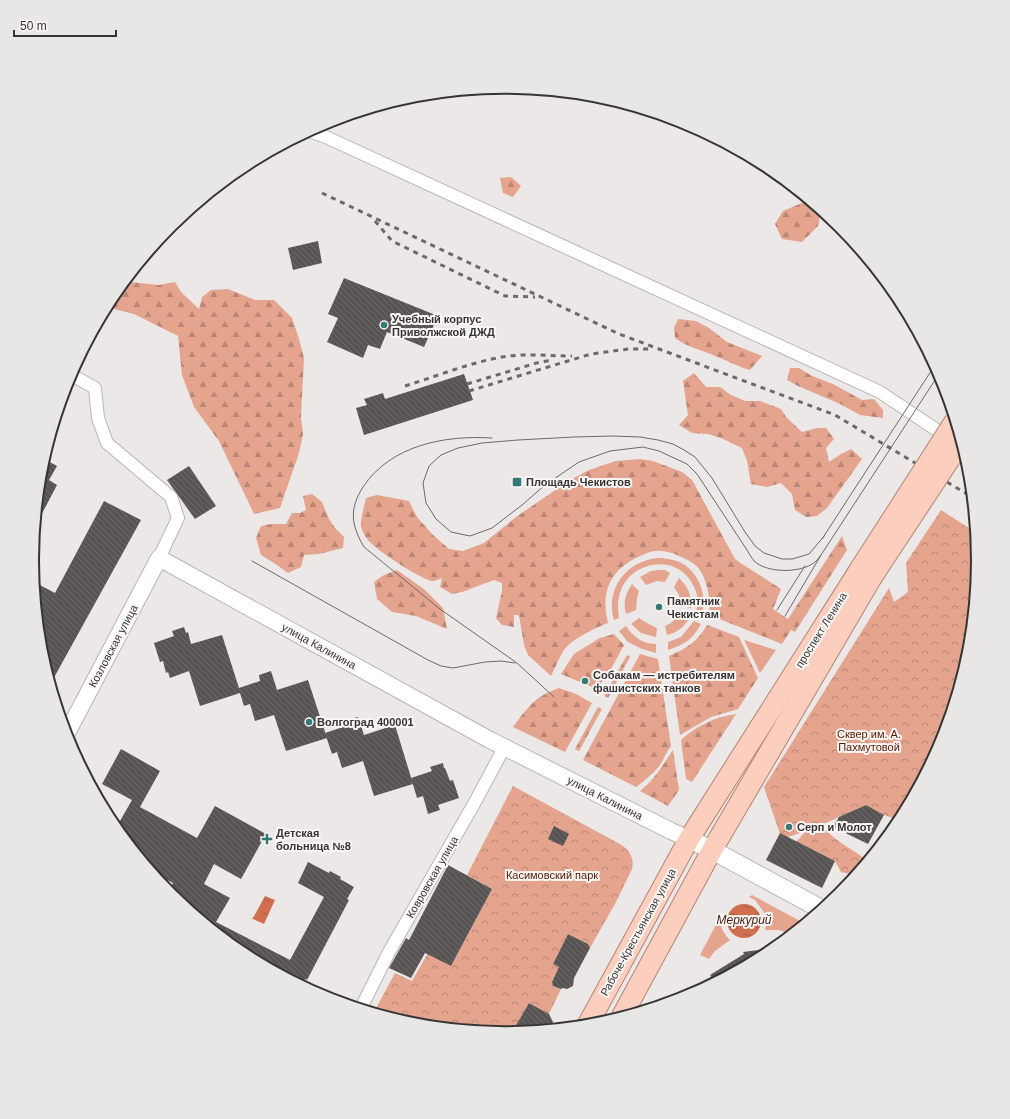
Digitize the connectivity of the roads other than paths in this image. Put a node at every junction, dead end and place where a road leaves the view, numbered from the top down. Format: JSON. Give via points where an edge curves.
{"nodes":[{"id":1,"x":317,"y":134,"type":"edge"},
{"id":2,"x":76,"y":377,"type":"edge"},
{"id":3,"x":951,"y":427,"type":"edge"},
{"id":4,"x":956,"y":443,"type":"edge"},
{"id":5,"x":957,"y":448,"type":"edge"},
{"id":6,"x":159,"y":558,"type":"junction"},
{"id":7,"x":866,"y":573,"type":"junction"},
{"id":8,"x":70,"y":727,"type":"edge"},
{"id":9,"x":504,"y":748,"type":"junction"},
{"id":10,"x":689,"y":839,"type":"junction"},
{"id":11,"x":712,"y":850,"type":"junction"},
{"id":12,"x":816,"y":906,"type":"edge"},
{"id":13,"x":363,"y":1004,"type":"edge"},
{"id":14,"x":625,"y":1010,"type":"edge"},
{"id":15,"x":591,"y":1018,"type":"edge"}],
"edges":[{"from":1,"to":4,"type":"street","via":[[880,392]]},
{"from":2,"to":6,"type":"street","via":[[95,388],[98,418],[107,443],[171,497],[178,518]]},
{"from":3,"to":7,"type":"main road","name":"проспект Ленина","bridge":true},
{"from":5,"to":7,"type":"main road","name":"проспект Ленина","bridge":true},
{"from":6,"to":8,"type":"street","name":"Козловская улица"},
{"from":6,"to":9,"type":"street","name":"улица Калинина"},
{"from":7,"to":10,"type":"main road","name":"проспект Ленина"},
{"from":7,"to":11,"type":"main road","name":"проспект Ленина"},
{"from":9,"to":10,"type":"street","name":"улица Калинина"},
{"from":9,"to":13,"type":"street","name":"Ковровская улица","via":[[389,952]]},
{"from":10,"to":11,"type":"main road"},
{"from":10,"to":15,"type":"main road","name":"Рабоче-Крестьянская улица"},
{"from":11,"to":12,"type":"main road"},
{"from":11,"to":14,"type":"main road"}]}
